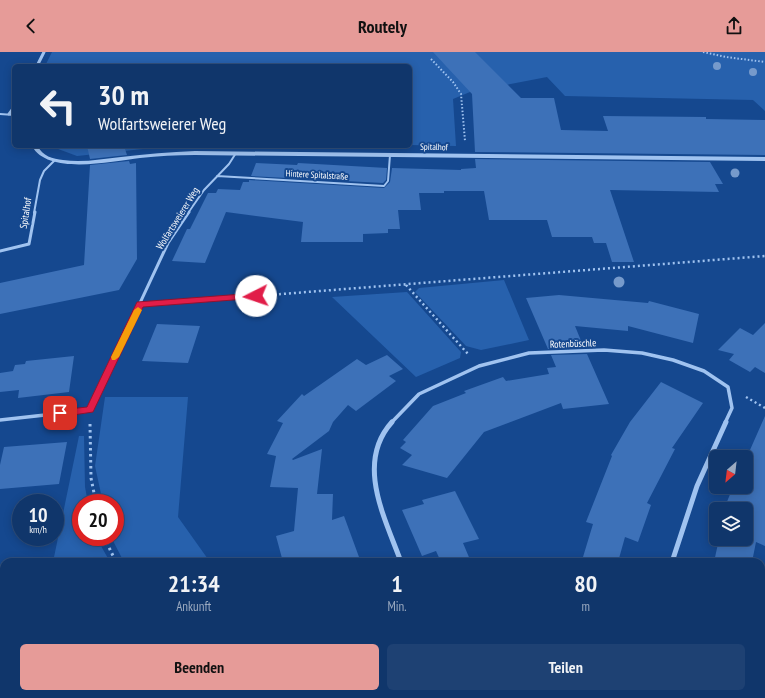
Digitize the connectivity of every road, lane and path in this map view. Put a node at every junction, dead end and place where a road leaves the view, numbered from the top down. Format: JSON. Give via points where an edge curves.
{"nodes":[{"id":1,"x":44,"y":52,"type":"edge"},
{"id":2,"x":703,"y":52,"type":"edge"},
{"id":3,"x":431,"y":59,"type":"dead end"},
{"id":4,"x":765,"y":62,"type":"edge"},
{"id":5,"x":38,"y":64,"type":"edge"},
{"id":6,"x":0,"y":114,"type":"edge"},
{"id":7,"x":12,"y":114,"type":"edge"},
{"id":8,"x":36,"y":148,"type":"edge"},
{"id":9,"x":236,"y":153,"type":"junction"},
{"id":10,"x":390,"y":155,"type":"junction"},
{"id":11,"x":467,"y":156,"type":"junction"},
{"id":12,"x":765,"y":159,"type":"edge"},
{"id":13,"x":55,"y":160,"type":"junction"},
{"id":14,"x":217,"y":176,"type":"junction"},
{"id":15,"x":0,"y":251,"type":"edge"},
{"id":16,"x":765,"y":256,"type":"edge"},
{"id":17,"x":406,"y":286,"type":"junction"},
{"id":18,"x":256,"y":296,"type":"joint"},
{"id":19,"x":140,"y":304,"type":"junction"},
{"id":20,"x":479,"y":366,"type":"junction"},
{"id":21,"x":90,"y":410,"type":"junction"},
{"id":22,"x":0,"y":420,"type":"edge"},
{"id":23,"x":94,"y":494,"type":"edge"},
{"id":24,"x":108,"y":546,"type":"edge"},
{"id":25,"x":114,"y":558,"type":"edge"},
{"id":26,"x":399,"y":558,"type":"edge"},
{"id":27,"x":673,"y":558,"type":"edge"}],
"edges":[{"from":1,"to":5,"type":"street"},
{"from":2,"to":4,"type":"path"},
{"from":3,"to":11,"type":"path","via":[[461,94]]},
{"from":6,"to":7,"type":"street"},
{"from":8,"to":13,"type":"street","name":"Spitalhof","via":[[41,154]]},
{"from":9,"to":10,"type":"street","name":"Spitalhof"},
{"from":9,"to":13,"type":"street","name":"Spitalhof","via":[[171,153],[78,162]]},
{"from":9,"to":14,"type":"lane","name":"Wolfartsweierer Weg"},
{"from":10,"to":11,"type":"street","name":"Spitalhof"},
{"from":10,"to":14,"type":"lane","name":"Hintere Spitalstraße","via":[[388,181],[384,186]]},
{"from":11,"to":12,"type":"street","name":"Spitalhof"},
{"from":13,"to":15,"type":"lane","name":"Spitalhof","via":[[44,171],[40,180],[29,244]]},
{"from":14,"to":19,"type":"lane","name":"Wolfartsweierer Weg","via":[[204,190],[168,243]]},
{"from":16,"to":17,"type":"path"},
{"from":17,"to":18,"type":"path"},
{"from":17,"to":20,"type":"path"},
{"from":18,"to":19,"type":"lane"},
{"from":19,"to":21,"type":"lane","name":"Wolfartsweierer Weg"},
{"from":20,"to":26,"type":"street","name":"Rotenbüschle","via":[[419,394],[390,424],[377,445],[373,466],[378,501]]},
{"from":20,"to":27,"type":"street","name":"Rotenbüschle","via":[[530,353],[604,350],[642,353],[704,371],[728,387],[732,408],[697,486]]},
{"from":21,"to":22,"type":"street"},
{"from":21,"to":23,"type":"path","via":[[90,478]]},
{"from":24,"to":25,"type":"path"}]}
